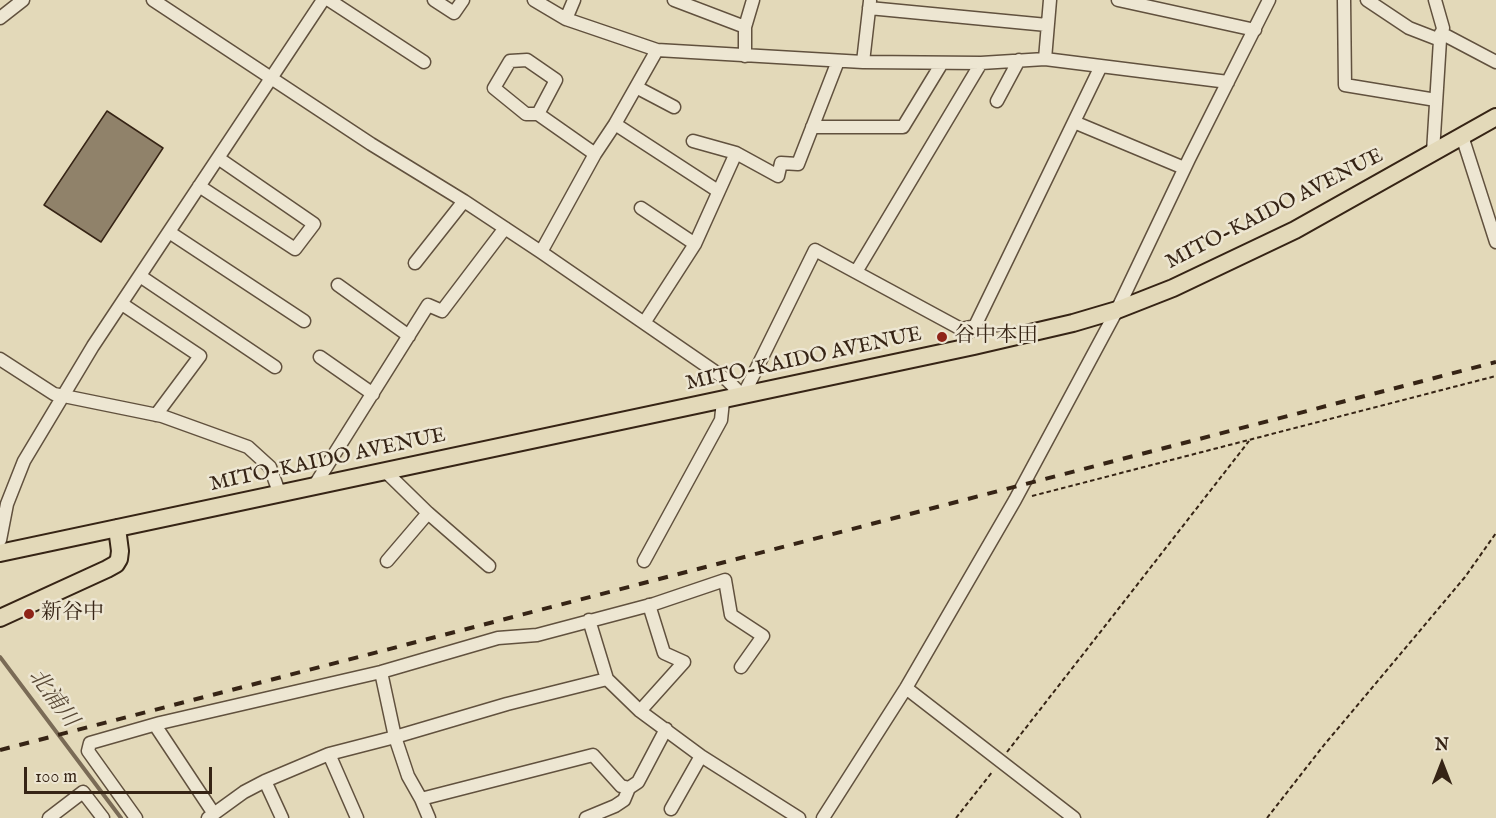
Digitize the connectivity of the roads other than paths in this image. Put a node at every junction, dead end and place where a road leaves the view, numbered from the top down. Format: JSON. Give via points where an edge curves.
{"nodes":[{"id":1,"x":23,"y":0,"type":"edge"},
{"id":2,"x":153,"y":0,"type":"edge"},
{"id":3,"x":323,"y":0,"type":"edge"},
{"id":4,"x":329,"y":0,"type":"edge"},
{"id":5,"x":434,"y":0,"type":"edge"},
{"id":6,"x":463,"y":0,"type":"edge"},
{"id":7,"x":534,"y":0,"type":"edge"},
{"id":8,"x":574,"y":0,"type":"edge"},
{"id":9,"x":674,"y":0,"type":"edge"},
{"id":10,"x":753,"y":0,"type":"edge"},
{"id":11,"x":1050,"y":0,"type":"edge"},
{"id":12,"x":1118,"y":0,"type":"edge"},
{"id":13,"x":1269,"y":0,"type":"edge"},
{"id":14,"x":1344,"y":0,"type":"edge"},
{"id":15,"x":1367,"y":0,"type":"edge"},
{"id":16,"x":1435,"y":0,"type":"edge"},
{"id":17,"x":1134,"y":2,"type":"edge"},
{"id":18,"x":870,"y":4,"type":"edge"},
{"id":19,"x":0,"y":18,"type":"edge"},
{"id":20,"x":566,"y":19,"type":"junction"},
{"id":21,"x":1047,"y":25,"type":"junction"},
{"id":22,"x":745,"y":27,"type":"junction"},
{"id":23,"x":1255,"y":30,"type":"junction"},
{"id":24,"x":1441,"y":37,"type":"junction"},
{"id":25,"x":657,"y":50,"type":"junction"},
{"id":26,"x":745,"y":56,"type":"junction"},
{"id":27,"x":1045,"y":58,"type":"junction"},
{"id":28,"x":1019,"y":60,"type":"junction"},
{"id":29,"x":838,"y":61,"type":"junction"},
{"id":30,"x":424,"y":62,"type":"dead end"},
{"id":31,"x":863,"y":62,"type":"junction"},
{"id":32,"x":1496,"y":62,"type":"edge"},
{"id":33,"x":942,"y":63,"type":"junction"},
{"id":34,"x":981,"y":63,"type":"junction"},
{"id":35,"x":1101,"y":66,"type":"junction"},
{"id":36,"x":271,"y":77,"type":"junction"},
{"id":37,"x":1228,"y":82,"type":"junction"},
{"id":38,"x":636,"y":87,"type":"junction"},
{"id":39,"x":1436,"y":100,"type":"junction"},
{"id":40,"x":998,"y":101,"type":"dead end"},
{"id":41,"x":674,"y":107,"type":"dead end"},
{"id":42,"x":538,"y":114,"type":"junction"},
{"id":43,"x":1496,"y":117,"type":"edge"},
{"id":44,"x":1074,"y":122,"type":"junction"},
{"id":45,"x":615,"y":124,"type":"junction"},
{"id":46,"x":812,"y":127,"type":"junction"},
{"id":47,"x":1462,"y":136,"type":"junction"},
{"id":48,"x":693,"y":141,"type":"dead end"},
{"id":49,"x":1433,"y":152,"type":"junction"},
{"id":50,"x":595,"y":153,"type":"junction"},
{"id":51,"x":736,"y":153,"type":"junction"},
{"id":52,"x":218,"y":158,"type":"junction"},
{"id":53,"x":1184,"y":168,"type":"junction"},
{"id":54,"x":199,"y":186,"type":"junction"},
{"id":55,"x":718,"y":191,"type":"junction"},
{"id":56,"x":464,"y":201,"type":"junction"},
{"id":57,"x":641,"y":208,"type":"dead end"},
{"id":58,"x":505,"y":228,"type":"junction"},
{"id":59,"x":169,"y":232,"type":"junction"},
{"id":60,"x":1496,"y":242,"type":"edge"},
{"id":61,"x":695,"y":244,"type":"junction"},
{"id":62,"x":541,"y":252,"type":"junction"},
{"id":63,"x":415,"y":263,"type":"dead end"},
{"id":64,"x":856,"y":272,"type":"junction"},
{"id":65,"x":141,"y":276,"type":"junction"},
{"id":66,"x":338,"y":285,"type":"dead end"},
{"id":67,"x":122,"y":304,"type":"junction"},
{"id":68,"x":1117,"y":310,"type":"junction"},
{"id":69,"x":304,"y":321,"type":"dead end"},
{"id":70,"x":644,"y":323,"type":"junction"},
{"id":71,"x":968,"y":327,"type":"junction"},
{"id":72,"x":409,"y":336,"type":"junction"},
{"id":73,"x":974,"y":346,"type":"junction"},
{"id":74,"x":321,"y":357,"type":"dead end"},
{"id":75,"x":0,"y":359,"type":"edge"},
{"id":76,"x":275,"y":367,"type":"dead end"},
{"id":77,"x":373,"y":394,"type":"junction"},
{"id":78,"x":64,"y":396,"type":"junction"},
{"id":79,"x":743,"y":396,"type":"junction"},
{"id":80,"x":723,"y":401,"type":"junction"},
{"id":81,"x":156,"y":415,"type":"junction"},
{"id":82,"x":386,"y":472,"type":"junction"},
{"id":83,"x":313,"y":488,"type":"junction"},
{"id":84,"x":280,"y":495,"type":"junction"},
{"id":85,"x":428,"y":513,"type":"junction"},
{"id":86,"x":117,"y":528,"type":"junction"},
{"id":87,"x":0,"y":540,"type":"edge"},
{"id":88,"x":0,"y":554,"type":"edge"},
{"id":89,"x":387,"y":561,"type":"dead end"},
{"id":90,"x":644,"y":561,"type":"dead end"},
{"id":91,"x":489,"y":566,"type":"dead end"},
{"id":92,"x":649,"y":605,"type":"junction"},
{"id":93,"x":0,"y":618,"type":"edge"},
{"id":94,"x":589,"y":620,"type":"junction"},
{"id":95,"x":741,"y":667,"type":"dead end"},
{"id":96,"x":381,"y":672,"type":"junction"},
{"id":97,"x":607,"y":679,"type":"junction"},
{"id":98,"x":906,"y":688,"type":"junction"},
{"id":99,"x":640,"y":711,"type":"junction"},
{"id":100,"x":155,"y":725,"type":"junction"},
{"id":101,"x":666,"y":729,"type":"junction"},
{"id":102,"x":395,"y":737,"type":"junction"},
{"id":103,"x":329,"y":753,"type":"junction"},
{"id":104,"x":701,"y":756,"type":"junction"},
{"id":105,"x":266,"y":781,"type":"junction"},
{"id":106,"x":628,"y":788,"type":"junction"},
{"id":107,"x":421,"y":799,"type":"junction"},
{"id":108,"x":671,"y":809,"type":"dead end"},
{"id":109,"x":211,"y":816,"type":"edge"},
{"id":110,"x":49,"y":818,"type":"edge"},
{"id":111,"x":103,"y":818,"type":"edge"},
{"id":112,"x":136,"y":818,"type":"edge"},
{"id":113,"x":282,"y":818,"type":"edge"},
{"id":114,"x":357,"y":818,"type":"edge"},
{"id":115,"x":429,"y":818,"type":"edge"},
{"id":116,"x":586,"y":818,"type":"edge"},
{"id":117,"x":799,"y":818,"type":"edge"},
{"id":118,"x":823,"y":818,"type":"edge"},
{"id":119,"x":1074,"y":818,"type":"edge"}],
"edges":[{"from":1,"to":19,"type":"street"},
{"from":2,"to":36,"type":"street"},
{"from":3,"to":36,"type":"street"},
{"from":4,"to":30,"type":"street"},
{"from":5,"to":6,"type":"street","via":[[454,13]]},
{"from":7,"to":20,"type":"street"},
{"from":8,"to":20,"type":"street"},
{"from":9,"to":22,"type":"street"},
{"from":10,"to":22,"type":"street"},
{"from":11,"to":21,"type":"street"},
{"from":12,"to":17,"type":"street"},
{"from":13,"to":23,"type":"street"},
{"from":14,"to":39,"type":"street","via":[[1345,85]]},
{"from":15,"to":24,"type":"street","via":[[1409,28]]},
{"from":16,"to":24,"type":"street","via":[[1443,28]]},
{"from":17,"to":23,"type":"street"},
{"from":18,"to":21,"type":"street"},
{"from":18,"to":31,"type":"street"},
{"from":20,"to":25,"type":"street"},
{"from":21,"to":27,"type":"street"},
{"from":22,"to":26,"type":"street"},
{"from":23,"to":37,"type":"street"},
{"from":24,"to":32,"type":"street"},
{"from":24,"to":39,"type":"street"},
{"from":25,"to":26,"type":"street"},
{"from":25,"to":38,"type":"street"},
{"from":26,"to":29,"type":"street"},
{"from":27,"to":28,"type":"street"},
{"from":27,"to":35,"type":"street"},
{"from":28,"to":34,"type":"street"},
{"from":28,"to":40,"type":"street"},
{"from":29,"to":31,"type":"street"},
{"from":29,"to":46,"type":"street"},
{"from":31,"to":33,"type":"street"},
{"from":33,"to":34,"type":"street"},
{"from":33,"to":46,"type":"street","via":[[903,127]]},
{"from":34,"to":64,"type":"street"},
{"from":35,"to":37,"type":"street"},
{"from":35,"to":44,"type":"street"},
{"from":36,"to":52,"type":"street"},
{"from":36,"to":56,"type":"street"},
{"from":37,"to":53,"type":"street"},
{"from":38,"to":41,"type":"street"},
{"from":38,"to":45,"type":"street"},
{"from":39,"to":49,"type":"street"},
{"from":42,"to":42,"type":"street","via":[[556,80],[527,60],[510,61],[494,88],[526,114]]},
{"from":42,"to":50,"type":"street"},
{"from":43,"to":47,"type":"main road","name":"MITO-KAIDO AVENUE"},
{"from":44,"to":53,"type":"street"},
{"from":44,"to":71,"type":"street","via":[[975,326]]},
{"from":45,"to":50,"type":"street"},
{"from":45,"to":55,"type":"street"},
{"from":46,"to":51,"type":"street","via":[[798,164],[781,164],[778,176]]},
{"from":47,"to":49,"type":"main road","name":"MITO-KAIDO AVENUE"},
{"from":47,"to":60,"type":"street"},
{"from":48,"to":51,"type":"street"},
{"from":49,"to":68,"type":"main road","name":"MITO-KAIDO AVENUE","via":[[1276,239]]},
{"from":50,"to":62,"type":"street"},
{"from":51,"to":55,"type":"street"},
{"from":52,"to":54,"type":"street"},
{"from":52,"to":54,"type":"street","via":[[314,224],[295,249]]},
{"from":53,"to":68,"type":"street"},
{"from":54,"to":59,"type":"street"},
{"from":55,"to":61,"type":"street"},
{"from":56,"to":58,"type":"street"},
{"from":56,"to":63,"type":"street"},
{"from":57,"to":61,"type":"street"},
{"from":58,"to":62,"type":"street"},
{"from":58,"to":72,"type":"street","via":[[442,311],[428,305]]},
{"from":59,"to":65,"type":"street"},
{"from":59,"to":69,"type":"street"},
{"from":61,"to":70,"type":"street"},
{"from":62,"to":70,"type":"street"},
{"from":64,"to":71,"type":"street","via":[[961,328]]},
{"from":64,"to":79,"type":"street","via":[[815,250]]},
{"from":65,"to":67,"type":"street"},
{"from":65,"to":76,"type":"street"},
{"from":66,"to":72,"type":"street"},
{"from":67,"to":78,"type":"street"},
{"from":67,"to":81,"type":"street","via":[[200,356]]},
{"from":68,"to":73,"type":"main road","name":"MITO-KAIDO AVENUE"},
{"from":68,"to":98,"type":"street","via":[[1015,500]]},
{"from":70,"to":79,"type":"street","via":[[727,380]]},
{"from":71,"to":73,"type":"street"},
{"from":72,"to":77,"type":"street"},
{"from":73,"to":79,"type":"main road","name":"MITO-KAIDO AVENUE"},
{"from":74,"to":77,"type":"street"},
{"from":75,"to":78,"type":"street","via":[[54,394]]},
{"from":77,"to":83,"type":"street"},
{"from":78,"to":81,"type":"street"},
{"from":78,"to":87,"type":"street","via":[[24,462],[7,504]]},
{"from":79,"to":80,"type":"main road","name":"MITO-KAIDO AVENUE"},
{"from":80,"to":82,"type":"main road","name":"MITO-KAIDO AVENUE"},
{"from":80,"to":90,"type":"street","via":[[721,420]]},
{"from":81,"to":84,"type":"street","via":[[248,447],[270,467]]},
{"from":82,"to":83,"type":"main road","name":"MITO-KAIDO AVENUE"},
{"from":82,"to":85,"type":"street"},
{"from":83,"to":84,"type":"main road","name":"MITO-KAIDO AVENUE"},
{"from":84,"to":86,"type":"main road","name":"MITO-KAIDO AVENUE"},
{"from":85,"to":89,"type":"street"},
{"from":85,"to":91,"type":"street"},
{"from":86,"to":88,"type":"main road","name":"MITO-KAIDO AVENUE"},
{"from":86,"to":93,"type":"main road","via":[[120,551],[116,564]]},
{"from":92,"to":94,"type":"street"},
{"from":92,"to":95,"type":"street","via":[[725,580],[731,615],[763,636]]},
{"from":92,"to":99,"type":"street","via":[[664,653],[684,662]]},
{"from":94,"to":96,"type":"street","via":[[537,635],[498,638]]},
{"from":94,"to":97,"type":"street"},
{"from":96,"to":100,"type":"street"},
{"from":96,"to":102,"type":"street"},
{"from":97,"to":99,"type":"street"},
{"from":97,"to":102,"type":"street"},
{"from":98,"to":118,"type":"street"},
{"from":98,"to":119,"type":"street"},
{"from":99,"to":101,"type":"street"},
{"from":100,"to":109,"type":"street"},
{"from":100,"to":112,"type":"street","via":[[90,743],[88,752]]},
{"from":101,"to":104,"type":"street"},
{"from":101,"to":106,"type":"street","via":[[638,782]]},
{"from":102,"to":103,"type":"street"},
{"from":102,"to":107,"type":"street","via":[[408,776]]},
{"from":103,"to":105,"type":"street"},
{"from":103,"to":114,"type":"street"},
{"from":104,"to":108,"type":"street"},
{"from":104,"to":117,"type":"street"},
{"from":105,"to":109,"type":"street"},
{"from":105,"to":113,"type":"street"},
{"from":106,"to":107,"type":"street","via":[[621,786],[593,754]]},
{"from":106,"to":116,"type":"street","via":[[624,800]]},
{"from":107,"to":115,"type":"street"},
{"from":110,"to":111,"type":"street","via":[[83,792]]}]}
